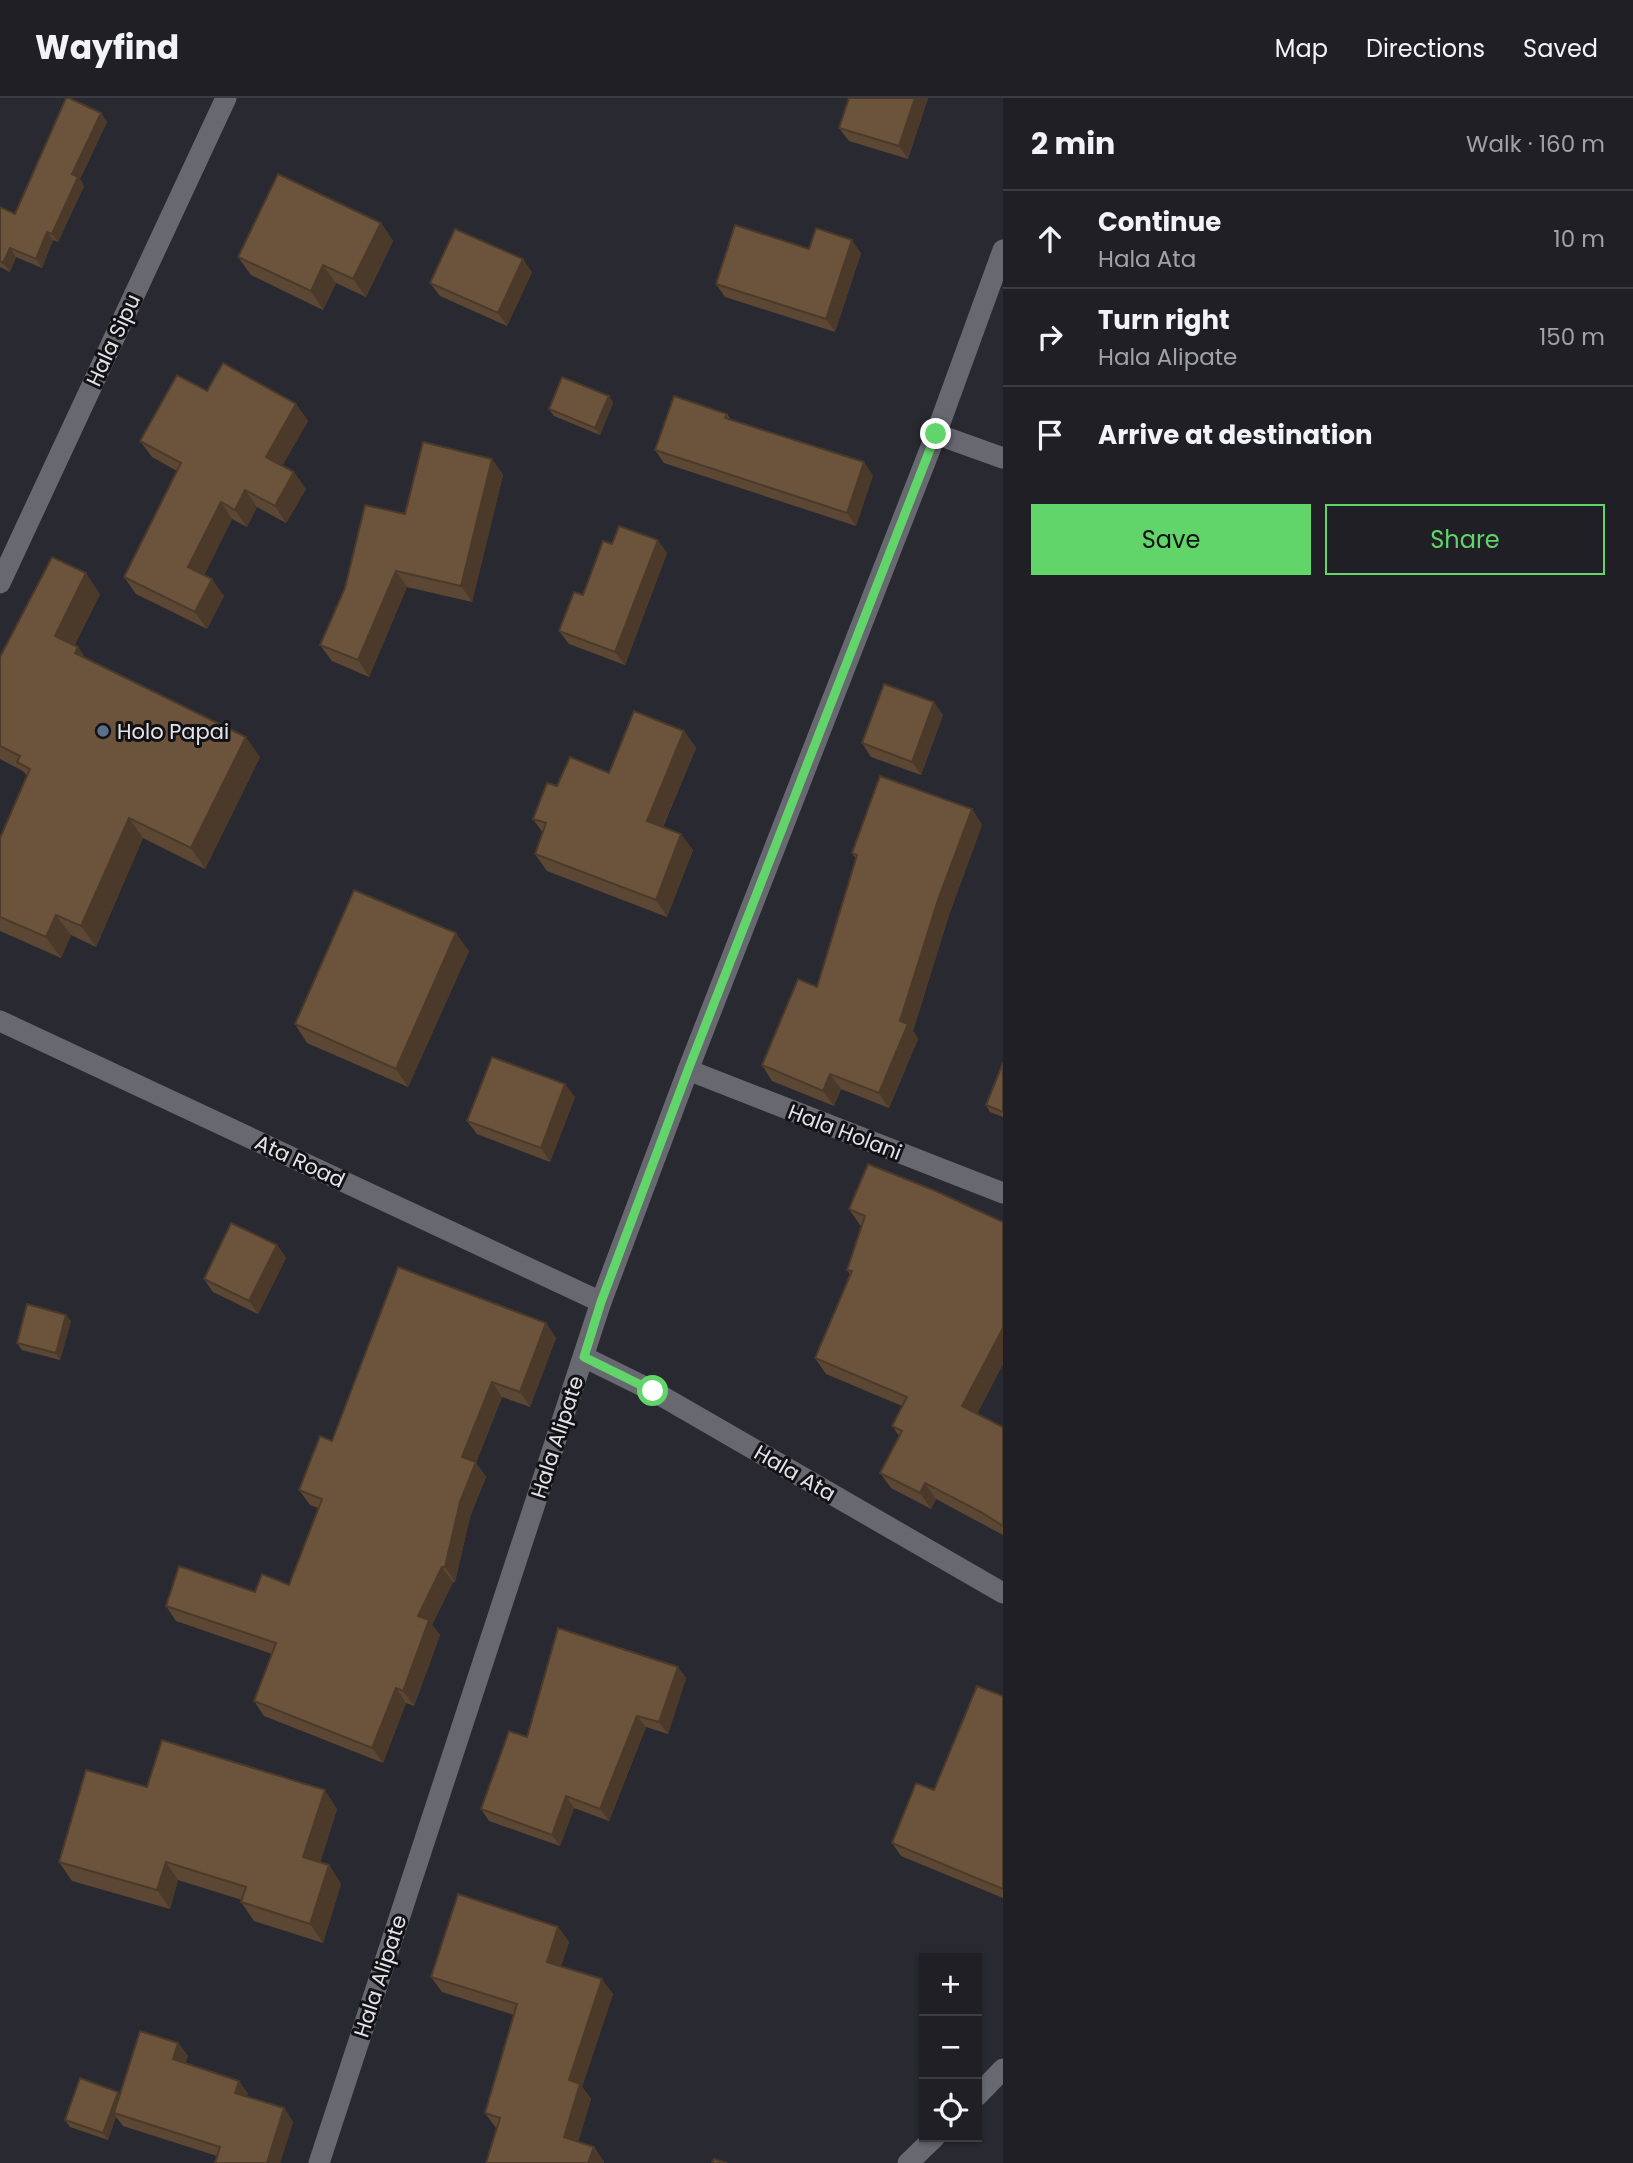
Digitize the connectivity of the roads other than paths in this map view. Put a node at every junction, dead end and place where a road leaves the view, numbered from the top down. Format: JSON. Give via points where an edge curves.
{"nodes":[{"id":1,"x":226,"y":98,"type":"edge"},
{"id":2,"x":1003,"y":250,"type":"edge"},
{"id":3,"x":936,"y":434,"type":"junction"},
{"id":4,"x":1003,"y":458,"type":"edge"},
{"id":5,"x":0,"y":583,"type":"edge"},
{"id":6,"x":0,"y":1021,"type":"edge"},
{"id":7,"x":688,"y":1070,"type":"junction"},
{"id":8,"x":1003,"y":1193,"type":"edge"},
{"id":9,"x":601,"y":1302,"type":"junction"},
{"id":10,"x":584,"y":1357,"type":"junction"},
{"id":11,"x":1003,"y":1594,"type":"edge"},
{"id":12,"x":1003,"y":2069,"type":"edge"},
{"id":13,"x":982,"y":2091,"type":"edge"},
{"id":14,"x":930,"y":2142,"type":"edge"},
{"id":15,"x":319,"y":2163,"type":"edge"},
{"id":16,"x":908,"y":2163,"type":"edge"}],
"edges":[{"from":1,"to":5,"type":"street","name":"Hala Sipu"},
{"from":2,"to":3,"type":"street","name":"Hala Alipate"},
{"from":3,"to":4,"type":"street"},
{"from":3,"to":7,"type":"street","name":"Hala Alipate"},
{"from":6,"to":9,"type":"street","name":"Ata Road"},
{"from":7,"to":8,"type":"street","name":"Hala Holani"},
{"from":7,"to":9,"type":"street","name":"Hala Alipate"},
{"from":9,"to":10,"type":"street","name":"Hala Alipate"},
{"from":10,"to":11,"type":"street","name":"Hala Ata","via":[[653,1391]]},
{"from":10,"to":15,"type":"street","name":"Hala Alipate"},
{"from":12,"to":13,"type":"street"},
{"from":14,"to":16,"type":"street"}]}
